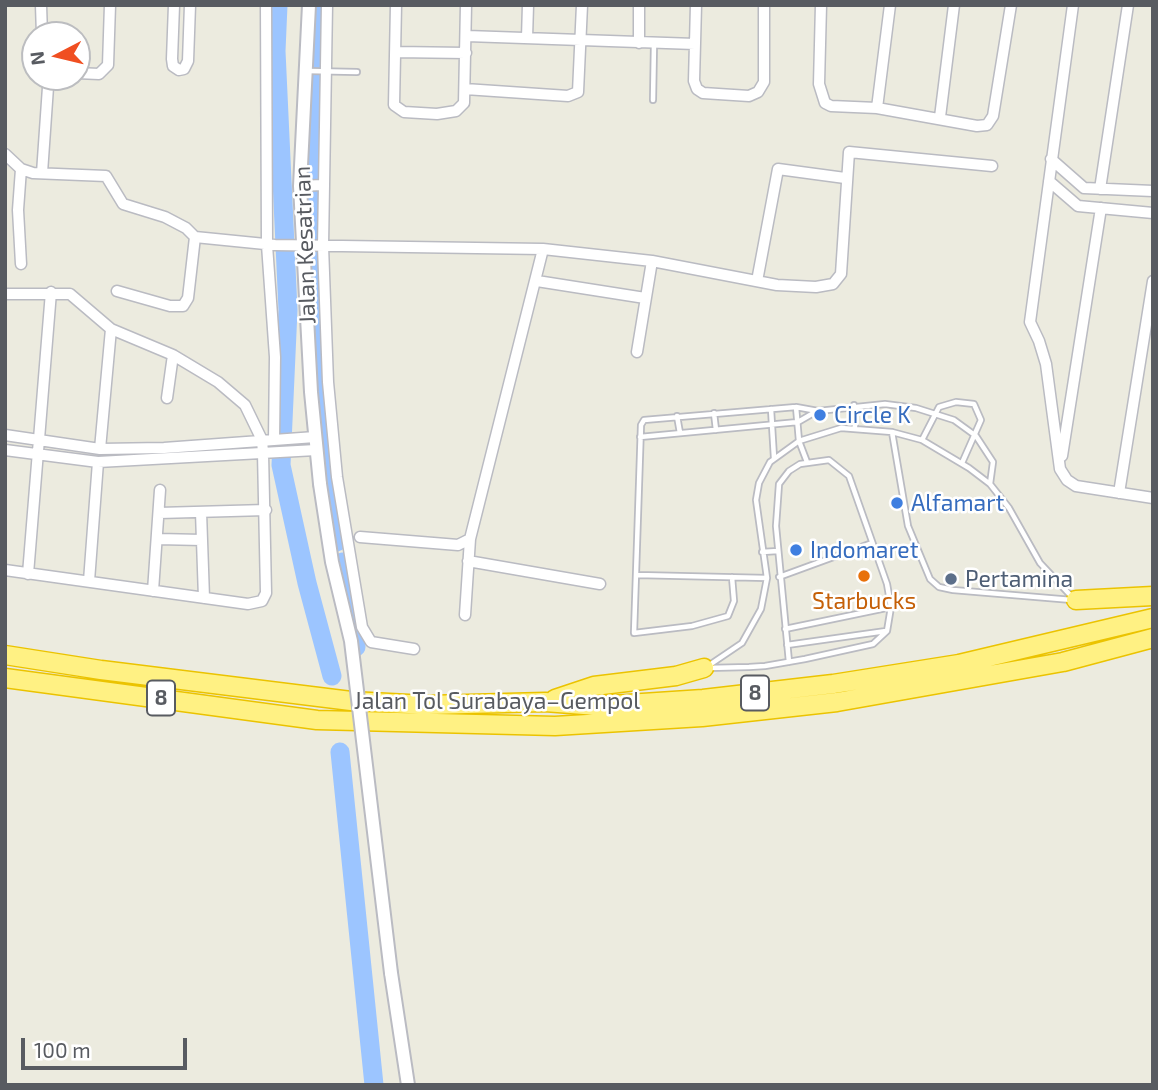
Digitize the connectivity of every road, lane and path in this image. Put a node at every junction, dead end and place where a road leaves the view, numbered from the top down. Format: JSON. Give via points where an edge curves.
{"nodes":[{"id":1,"x":110,"y":5,"type":"edge"},
{"id":2,"x":174,"y":5,"type":"edge"},
{"id":3,"x":190,"y":5,"type":"edge"},
{"id":4,"x":267,"y":5,"type":"edge"},
{"id":5,"x":309,"y":5,"type":"edge"},
{"id":6,"x":327,"y":5,"type":"edge"},
{"id":7,"x":396,"y":5,"type":"edge"},
{"id":8,"x":466,"y":5,"type":"edge"},
{"id":9,"x":528,"y":5,"type":"edge"},
{"id":10,"x":582,"y":5,"type":"edge"},
{"id":11,"x":639,"y":5,"type":"edge"},
{"id":12,"x":696,"y":5,"type":"edge"},
{"id":13,"x":764,"y":5,"type":"edge"},
{"id":14,"x":821,"y":5,"type":"edge"},
{"id":15,"x":954,"y":5,"type":"edge"},
{"id":16,"x":1011,"y":5,"type":"edge"},
{"id":17,"x":1073,"y":5,"type":"edge"},
{"id":18,"x":1128,"y":5,"type":"edge"},
{"id":19,"x":888,"y":7,"type":"edge"},
{"id":20,"x":467,"y":36,"type":"junction"},
{"id":21,"x":527,"y":38,"type":"junction"},
{"id":22,"x":581,"y":41,"type":"junction"},
{"id":23,"x":639,"y":43,"type":"junction"},
{"id":24,"x":653,"y":44,"type":"junction"},
{"id":25,"x":695,"y":44,"type":"junction"},
{"id":26,"x":396,"y":52,"type":"junction"},
{"id":27,"x":466,"y":53,"type":"junction"},
{"id":28,"x":318,"y":71,"type":"junction"},
{"id":29,"x":357,"y":72,"type":"dead end"},
{"id":30,"x":91,"y":74,"type":"edge"},
{"id":31,"x":465,"y":89,"type":"junction"},
{"id":32,"x":48,"y":91,"type":"edge"},
{"id":33,"x":653,"y":100,"type":"dead end"},
{"id":34,"x":877,"y":107,"type":"junction"},
{"id":35,"x":940,"y":117,"type":"junction"},
{"id":36,"x":5,"y":154,"type":"edge"},
{"id":37,"x":1051,"y":159,"type":"junction"},
{"id":38,"x":992,"y":166,"type":"dead end"},
{"id":39,"x":21,"y":169,"type":"junction"},
{"id":40,"x":43,"y":173,"type":"junction"},
{"id":41,"x":845,"y":178,"type":"junction"},
{"id":42,"x":1049,"y":181,"type":"junction"},
{"id":43,"x":313,"y":186,"type":"junction"},
{"id":44,"x":1100,"y":189,"type":"junction"},
{"id":45,"x":1153,"y":191,"type":"edge"},
{"id":46,"x":1101,"y":208,"type":"junction"},
{"id":47,"x":1153,"y":214,"type":"edge"},
{"id":48,"x":195,"y":237,"type":"junction"},
{"id":49,"x":271,"y":245,"type":"junction"},
{"id":50,"x":310,"y":246,"type":"junction"},
{"id":51,"x":543,"y":249,"type":"junction"},
{"id":52,"x":652,"y":261,"type":"junction"},
{"id":53,"x":21,"y":264,"type":"dead end"},
{"id":54,"x":537,"y":281,"type":"junction"},
{"id":55,"x":757,"y":281,"type":"junction"},
{"id":56,"x":1153,"y":281,"type":"edge"},
{"id":57,"x":117,"y":291,"type":"dead end"},
{"id":58,"x":51,"y":292,"type":"junction"},
{"id":59,"x":5,"y":294,"type":"edge"},
{"id":60,"x":645,"y":298,"type":"junction"},
{"id":61,"x":316,"y":311,"type":"junction"},
{"id":62,"x":111,"y":329,"type":"junction"},
{"id":63,"x":637,"y":352,"type":"dead end"},
{"id":64,"x":173,"y":355,"type":"junction"},
{"id":65,"x":167,"y":398,"type":"dead end"},
{"id":66,"x":854,"y":405,"type":"junction"},
{"id":67,"x":796,"y":407,"type":"junction"},
{"id":68,"x":771,"y":409,"type":"junction"},
{"id":69,"x":818,"y":411,"type":"junction"},
{"id":70,"x":934,"y":412,"type":"junction"},
{"id":71,"x":714,"y":413,"type":"junction"},
{"id":72,"x":677,"y":416,"type":"junction"},
{"id":73,"x":798,"y":422,"type":"junction"},
{"id":74,"x":773,"y":425,"type":"junction"},
{"id":75,"x":855,"y":428,"type":"junction"},
{"id":76,"x":716,"y":430,"type":"junction"},
{"id":77,"x":892,"y":432,"type":"junction"},
{"id":78,"x":680,"y":433,"type":"junction"},
{"id":79,"x":5,"y":435,"type":"edge"},
{"id":80,"x":976,"y":436,"type":"junction"},
{"id":81,"x":640,"y":437,"type":"junction"},
{"id":82,"x":38,"y":440,"type":"junction"},
{"id":83,"x":261,"y":440,"type":"junction"},
{"id":84,"x":276,"y":440,"type":"junction"},
{"id":85,"x":922,"y":440,"type":"junction"},
{"id":86,"x":799,"y":441,"type":"junction"},
{"id":87,"x":100,"y":448,"type":"junction"},
{"id":88,"x":5,"y":450,"type":"edge"},
{"id":89,"x":320,"y":450,"type":"junction"},
{"id":90,"x":263,"y":453,"type":"junction"},
{"id":91,"x":37,"y":455,"type":"junction"},
{"id":92,"x":774,"y":459,"type":"junction"},
{"id":93,"x":99,"y":462,"type":"junction"},
{"id":94,"x":807,"y":462,"type":"junction"},
{"id":95,"x":962,"y":463,"type":"junction"},
{"id":96,"x":1060,"y":469,"type":"junction"},
{"id":97,"x":336,"y":477,"type":"junction"},
{"id":98,"x":321,"y":481,"type":"junction"},
{"id":99,"x":990,"y":484,"type":"junction"},
{"id":100,"x":160,"y":489,"type":"dead end"},
{"id":101,"x":1118,"y":493,"type":"junction"},
{"id":102,"x":1153,"y":498,"type":"edge"},
{"id":103,"x":266,"y":510,"type":"junction"},
{"id":104,"x":201,"y":512,"type":"junction"},
{"id":105,"x":159,"y":513,"type":"junction"},
{"id":106,"x":346,"y":527,"type":"junction"},
{"id":107,"x":360,"y":537,"type":"junction"},
{"id":108,"x":158,"y":539,"type":"junction"},
{"id":109,"x":202,"y":540,"type":"junction"},
{"id":110,"x":470,"y":540,"type":"junction"},
{"id":111,"x":872,"y":542,"type":"junction"},
{"id":112,"x":347,"y":546,"type":"junction"},
{"id":113,"x":778,"y":551,"type":"junction"},
{"id":114,"x":762,"y":552,"type":"junction"},
{"id":115,"x":468,"y":561,"type":"junction"},
{"id":116,"x":5,"y":570,"type":"edge"},
{"id":117,"x":28,"y":574,"type":"junction"},
{"id":118,"x":637,"y":575,"type":"junction"},
{"id":119,"x":732,"y":577,"type":"junction"},
{"id":120,"x":779,"y":577,"type":"junction"},
{"id":121,"x":767,"y":578,"type":"junction"},
{"id":122,"x":89,"y":582,"type":"junction"},
{"id":123,"x":600,"y":583,"type":"dead end"},
{"id":124,"x":153,"y":591,"type":"junction"},
{"id":125,"x":1153,"y":596,"type":"edge"},
{"id":126,"x":204,"y":598,"type":"junction"},
{"id":127,"x":1076,"y":600,"type":"junction"},
{"id":128,"x":891,"y":607,"type":"junction"},
{"id":129,"x":465,"y":615,"type":"dead end"},
{"id":130,"x":1153,"y":618,"type":"edge"},
{"id":131,"x":785,"y":629,"type":"junction"},
{"id":132,"x":887,"y":631,"type":"junction"},
{"id":133,"x":1153,"y":638,"type":"edge"},
{"id":134,"x":787,"y":645,"type":"junction"},
{"id":135,"x":414,"y":649,"type":"dead end"},
{"id":136,"x":5,"y":655,"type":"edge"},
{"id":137,"x":789,"y":662,"type":"junction"},
{"id":138,"x":704,"y":668,"type":"junction"},
{"id":139,"x":5,"y":678,"type":"edge"},
{"id":140,"x":545,"y":702,"type":"junction"},
{"id":141,"x":408,"y":1085,"type":"edge"}],
"edges":[{"from":1,"to":30,"type":"street","via":[[108,65],[99,74]]},
{"from":2,"to":3,"type":"street","via":[[172,59],[179,70],[188,61]]},
{"from":4,"to":49,"type":"street"},
{"from":5,"to":28,"type":"street","name":"Jalan Kesatrian"},
{"from":6,"to":28,"type":"street"},
{"from":7,"to":26,"type":"street"},
{"from":8,"to":20,"type":"street"},
{"from":9,"to":21,"type":"street"},
{"from":10,"to":22,"type":"street"},
{"from":11,"to":23,"type":"street"},
{"from":12,"to":25,"type":"street"},
{"from":13,"to":25,"type":"street","via":[[764,82],[758,92],[749,96],[700,92],[694,81]]},
{"from":14,"to":34,"type":"street","via":[[821,98],[831,106]]},
{"from":15,"to":35,"type":"street"},
{"from":16,"to":35,"type":"street","via":[[991,122],[977,126]]},
{"from":17,"to":37,"type":"street"},
{"from":18,"to":44,"type":"street"},
{"from":19,"to":34,"type":"street"},
{"from":20,"to":21,"type":"street"},
{"from":20,"to":27,"type":"street"},
{"from":21,"to":22,"type":"street"},
{"from":22,"to":23,"type":"street"},
{"from":22,"to":31,"type":"street","via":[[580,86],[574,94]]},
{"from":23,"to":24,"type":"street"},
{"from":24,"to":25,"type":"street"},
{"from":24,"to":33,"type":"lane"},
{"from":26,"to":27,"type":"street"},
{"from":26,"to":31,"type":"street","via":[[397,109],[437,114],[456,111],[464,103]]},
{"from":27,"to":31,"type":"street"},
{"from":28,"to":29,"type":"lane"},
{"from":28,"to":43,"type":"street","name":"Jalan Kesatrian"},
{"from":28,"to":43,"type":"street"},
{"from":32,"to":40,"type":"street"},
{"from":34,"to":35,"type":"street"},
{"from":36,"to":39,"type":"street"},
{"from":37,"to":42,"type":"street"},
{"from":37,"to":44,"type":"street","via":[[1084,188]]},
{"from":38,"to":41,"type":"street","via":[[849,152]]},
{"from":39,"to":40,"type":"street"},
{"from":39,"to":53,"type":"street"},
{"from":40,"to":48,"type":"street","via":[[106,176],[123,204],[165,217]]},
{"from":41,"to":55,"type":"street","via":[[778,169]]},
{"from":41,"to":55,"type":"street","via":[[838,281],[816,287]]},
{"from":42,"to":46,"type":"street","via":[[1074,204]]},
{"from":42,"to":96,"type":"street","via":[[1030,322],[1046,364]]},
{"from":43,"to":50,"type":"street","name":"Jalan Kesatrian"},
{"from":43,"to":50,"type":"street"},
{"from":44,"to":45,"type":"street"},
{"from":46,"to":47,"type":"street"},
{"from":46,"to":96,"type":"street"},
{"from":48,"to":49,"type":"street"},
{"from":48,"to":57,"type":"street","via":[[188,298],[183,306]]},
{"from":49,"to":50,"type":"street"},
{"from":49,"to":84,"type":"street"},
{"from":50,"to":51,"type":"street"},
{"from":50,"to":61,"type":"street","name":"Jalan Kesatrian"},
{"from":50,"to":61,"type":"street"},
{"from":51,"to":52,"type":"street"},
{"from":51,"to":54,"type":"street"},
{"from":52,"to":55,"type":"street"},
{"from":52,"to":60,"type":"street"},
{"from":54,"to":60,"type":"street"},
{"from":54,"to":110,"type":"street"},
{"from":56,"to":101,"type":"street"},
{"from":58,"to":59,"type":"street"},
{"from":58,"to":62,"type":"street","via":[[70,294]]},
{"from":58,"to":82,"type":"street"},
{"from":60,"to":63,"type":"street"},
{"from":61,"to":89,"type":"street","name":"Jalan Kesatrian"},
{"from":61,"to":89,"type":"street"},
{"from":62,"to":64,"type":"street"},
{"from":62,"to":87,"type":"street"},
{"from":64,"to":65,"type":"street"},
{"from":64,"to":83,"type":"street","via":[[236,396]]},
{"from":66,"to":69,"type":"lane"},
{"from":66,"to":70,"type":"lane","via":[[885,404]]},
{"from":66,"to":75,"type":"lane"},
{"from":67,"to":68,"type":"lane"},
{"from":67,"to":69,"type":"lane"},
{"from":67,"to":73,"type":"lane"},
{"from":68,"to":71,"type":"lane"},
{"from":68,"to":74,"type":"lane"},
{"from":69,"to":73,"type":"lane"},
{"from":70,"to":80,"type":"lane"},
{"from":70,"to":80,"type":"lane","via":[[956,402],[975,404],[981,420]]},
{"from":70,"to":85,"type":"lane"},
{"from":71,"to":72,"type":"lane"},
{"from":71,"to":76,"type":"lane"},
{"from":72,"to":78,"type":"lane"},
{"from":72,"to":81,"type":"lane","via":[[644,420]]},
{"from":73,"to":74,"type":"lane"},
{"from":73,"to":86,"type":"lane"},
{"from":74,"to":76,"type":"lane"},
{"from":74,"to":92,"type":"lane"},
{"from":75,"to":77,"type":"lane"},
{"from":75,"to":86,"type":"lane"},
{"from":76,"to":78,"type":"lane"},
{"from":77,"to":85,"type":"lane"},
{"from":77,"to":127,"type":"lane","via":[[908,526],[930,579],[953,590]]},
{"from":78,"to":81,"type":"lane"},
{"from":79,"to":82,"type":"street"},
{"from":80,"to":95,"type":"lane"},
{"from":80,"to":99,"type":"lane","via":[[993,462]]},
{"from":81,"to":118,"type":"lane"},
{"from":82,"to":87,"type":"street"},
{"from":82,"to":91,"type":"street"},
{"from":83,"to":84,"type":"street"},
{"from":83,"to":87,"type":"street"},
{"from":83,"to":90,"type":"street"},
{"from":84,"to":89,"type":"street"},
{"from":85,"to":95,"type":"lane"},
{"from":86,"to":92,"type":"lane"},
{"from":86,"to":94,"type":"lane"},
{"from":87,"to":93,"type":"street"},
{"from":87,"to":93,"type":"street"},
{"from":88,"to":91,"type":"street"},
{"from":89,"to":90,"type":"street"},
{"from":89,"to":97,"type":"street"},
{"from":89,"to":98,"type":"street","name":"Jalan Kesatrian"},
{"from":90,"to":93,"type":"street"},
{"from":90,"to":103,"type":"street"},
{"from":91,"to":93,"type":"street"},
{"from":91,"to":117,"type":"street"},
{"from":92,"to":114,"type":"lane","via":[[758,483],[755,500]]},
{"from":93,"to":122,"type":"street"},
{"from":94,"to":111,"type":"lane","via":[[829,460],[849,476]]},
{"from":94,"to":113,"type":"lane","via":[[789,471],[779,484]]},
{"from":95,"to":99,"type":"lane"},
{"from":96,"to":101,"type":"street","via":[[1076,486]]},
{"from":97,"to":98,"type":"street"},
{"from":97,"to":106,"type":"street"},
{"from":98,"to":141,"type":"street","name":"Jalan Kesatrian","bridge":true,"via":[[332,562],[354,660]]},
{"from":99,"to":127,"type":"lane","via":[[1040,563]]},
{"from":100,"to":105,"type":"street"},
{"from":101,"to":102,"type":"street"},
{"from":103,"to":104,"type":"street"},
{"from":103,"to":126,"type":"street","via":[[265,597],[257,604]]},
{"from":104,"to":105,"type":"street"},
{"from":104,"to":109,"type":"street"},
{"from":105,"to":108,"type":"street"},
{"from":106,"to":107,"type":"street"},
{"from":106,"to":112,"type":"street"},
{"from":107,"to":110,"type":"street","via":[[458,545]]},
{"from":107,"to":112,"type":"street"},
{"from":108,"to":109,"type":"street"},
{"from":108,"to":124,"type":"street"},
{"from":109,"to":126,"type":"street"},
{"from":110,"to":115,"type":"street"},
{"from":111,"to":120,"type":"lane"},
{"from":111,"to":128,"type":"lane"},
{"from":112,"to":135,"type":"street","via":[[367,638],[377,644]]},
{"from":113,"to":114,"type":"lane"},
{"from":113,"to":120,"type":"lane"},
{"from":114,"to":121,"type":"lane"},
{"from":115,"to":123,"type":"street"},
{"from":115,"to":129,"type":"street"},
{"from":116,"to":117,"type":"street"},
{"from":117,"to":122,"type":"street"},
{"from":118,"to":119,"type":"lane"},
{"from":118,"to":119,"type":"lane","via":[[635,633],[728,616],[734,601]]},
{"from":119,"to":121,"type":"lane"},
{"from":120,"to":131,"type":"lane"},
{"from":121,"to":138,"type":"lane","via":[[761,609],[748,634],[737,648]]},
{"from":122,"to":124,"type":"street"},
{"from":124,"to":126,"type":"street"},
{"from":125,"to":127,"type":"highway"},
{"from":128,"to":131,"type":"lane"},
{"from":128,"to":132,"type":"lane"},
{"from":130,"to":140,"type":"highway","name":"Jalan Tol Surabaya–Gempol","number":"8","via":[[959,664],[834,684],[597,706]]},
{"from":131,"to":134,"type":"lane"},
{"from":132,"to":134,"type":"lane"},
{"from":132,"to":137,"type":"lane","via":[[873,644]]},
{"from":133,"to":139,"type":"highway","name":"Jalan Tol Surabaya–Gempol","number":"8","via":[[1063,662],[837,702],[702,718],[529,726],[317,720]]},
{"from":134,"to":137,"type":"lane"},
{"from":136,"to":140,"type":"highway","name":"Jalan Tol Surabaya–Gempol","number":"8","via":[[351,701],[428,705]]},
{"from":137,"to":138,"type":"lane"},
{"from":138,"to":140,"type":"highway","via":[[594,687]]}]}
